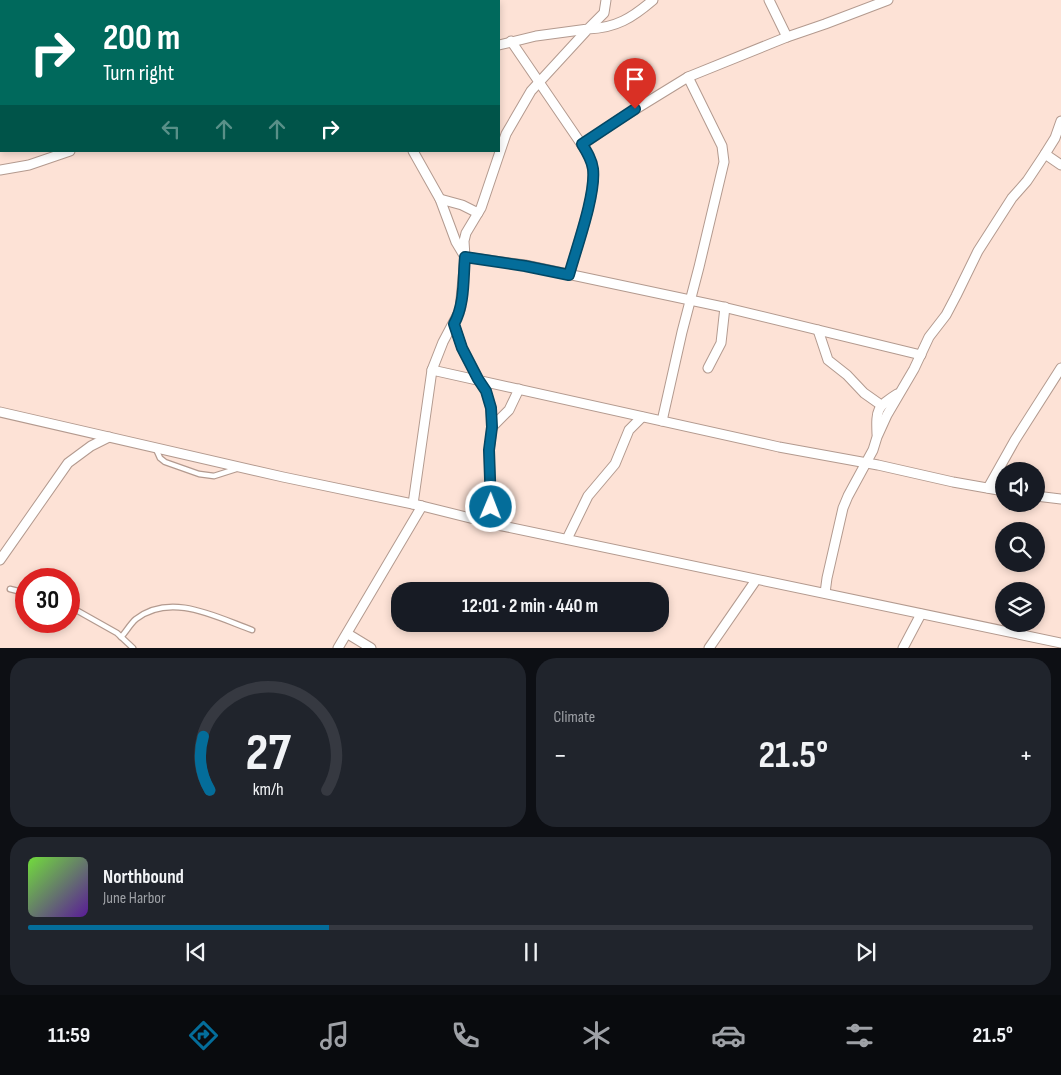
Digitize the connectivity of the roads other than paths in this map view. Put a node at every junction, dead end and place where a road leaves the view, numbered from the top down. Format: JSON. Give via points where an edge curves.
{"nodes":[{"id":1,"x":606,"y":0,"type":"edge"},
{"id":2,"x":653,"y":0,"type":"edge"},
{"id":3,"x":770,"y":0,"type":"edge"},
{"id":4,"x":888,"y":0,"type":"edge"},
{"id":5,"x":588,"y":30,"type":"junction"},
{"id":6,"x":787,"y":37,"type":"junction"},
{"id":7,"x":511,"y":42,"type":"junction"},
{"id":8,"x":500,"y":45,"type":"edge"},
{"id":9,"x":688,"y":77,"type":"junction"},
{"id":10,"x":540,"y":82,"type":"junction"},
{"id":11,"x":1060,"y":124,"type":"edge"},
{"id":12,"x":582,"y":144,"type":"junction"},
{"id":13,"x":500,"y":151,"type":"edge"},
{"id":14,"x":67,"y":152,"type":"edge"},
{"id":15,"x":414,"y":152,"type":"edge"},
{"id":16,"x":500,"y":152,"type":"edge"},
{"id":17,"x":1045,"y":154,"type":"junction"},
{"id":18,"x":1061,"y":165,"type":"edge"},
{"id":19,"x":0,"y":170,"type":"edge"},
{"id":20,"x":440,"y":199,"type":"junction"},
{"id":21,"x":478,"y":213,"type":"junction"},
{"id":22,"x":465,"y":257,"type":"junction"},
{"id":23,"x":569,"y":275,"type":"junction"},
{"id":24,"x":690,"y":301,"type":"junction"},
{"id":25,"x":725,"y":307,"type":"junction"},
{"id":26,"x":454,"y":324,"type":"junction"},
{"id":27,"x":818,"y":330,"type":"junction"},
{"id":28,"x":921,"y":355,"type":"junction"},
{"id":29,"x":708,"y":368,"type":"dead end"},
{"id":30,"x":1061,"y":368,"type":"edge"},
{"id":31,"x":432,"y":370,"type":"junction"},
{"id":32,"x":478,"y":379,"type":"junction"},
{"id":33,"x":519,"y":389,"type":"junction"},
{"id":34,"x":900,"y":392,"type":"junction"},
{"id":35,"x":881,"y":405,"type":"junction"},
{"id":36,"x":0,"y":412,"type":"edge"},
{"id":37,"x":642,"y":417,"type":"junction"},
{"id":38,"x":662,"y":421,"type":"junction"},
{"id":39,"x":492,"y":427,"type":"junction"},
{"id":40,"x":110,"y":437,"type":"junction"},
{"id":41,"x":877,"y":437,"type":"junction"},
{"id":42,"x":156,"y":449,"type":"junction"},
{"id":43,"x":865,"y":463,"type":"junction"},
{"id":44,"x":242,"y":468,"type":"junction"},
{"id":45,"x":988,"y":488,"type":"junction"},
{"id":46,"x":995,"y":489,"type":"edge"},
{"id":47,"x":1045,"y":497,"type":"edge"},
{"id":48,"x":1061,"y":499,"type":"edge"},
{"id":49,"x":418,"y":505,"type":"junction"},
{"id":50,"x":498,"y":525,"type":"junction"},
{"id":51,"x":567,"y":539,"type":"junction"},
{"id":52,"x":0,"y":560,"type":"edge"},
{"id":53,"x":756,"y":580,"type":"junction"},
{"id":54,"x":10,"y":589,"type":"dead end"},
{"id":55,"x":15,"y":590,"type":"edge"},
{"id":56,"x":825,"y":593,"type":"junction"},
{"id":57,"x":80,"y":613,"type":"edge"},
{"id":58,"x":921,"y":614,"type":"junction"},
{"id":59,"x":252,"y":630,"type":"dead end"},
{"id":60,"x":348,"y":634,"type":"junction"},
{"id":61,"x":121,"y":637,"type":"junction"},
{"id":62,"x":1061,"y":643,"type":"edge"},
{"id":63,"x":133,"y":648,"type":"edge"},
{"id":64,"x":338,"y":648,"type":"edge"},
{"id":65,"x":371,"y":648,"type":"edge"},
{"id":66,"x":709,"y":648,"type":"edge"},
{"id":67,"x":903,"y":648,"type":"edge"}],
"edges":[{"from":1,"to":5,"type":"street","via":[[604,13]]},
{"from":2,"to":5,"type":"street","via":[[616,25]]},
{"from":3,"to":6,"type":"street"},
{"from":4,"to":6,"type":"street"},
{"from":5,"to":7,"type":"street"},
{"from":5,"to":10,"type":"street"},
{"from":6,"to":9,"type":"street"},
{"from":7,"to":8,"type":"street"},
{"from":7,"to":10,"type":"street"},
{"from":9,"to":12,"type":"street"},
{"from":9,"to":24,"type":"street","via":[[722,146],[724,162]]},
{"from":10,"to":12,"type":"street"},
{"from":10,"to":13,"type":"street","via":[[531,91],[506,134]]},
{"from":11,"to":17,"type":"street"},
{"from":12,"to":23,"type":"street","via":[[592,162],[593,180]]},
{"from":14,"to":19,"type":"street","via":[[29,165]]},
{"from":15,"to":20,"type":"street"},
{"from":16,"to":21,"type":"street"},
{"from":17,"to":18,"type":"street"},
{"from":17,"to":28,"type":"street","via":[[987,236]]},
{"from":20,"to":21,"type":"street"},
{"from":20,"to":22,"type":"street"},
{"from":21,"to":22,"type":"street","via":[[466,233]]},
{"from":22,"to":23,"type":"street"},
{"from":22,"to":26,"type":"street","via":[[461,305]]},
{"from":23,"to":24,"type":"street"},
{"from":24,"to":25,"type":"street"},
{"from":24,"to":38,"type":"street"},
{"from":25,"to":27,"type":"street"},
{"from":25,"to":29,"type":"street","via":[[721,343]]},
{"from":26,"to":31,"type":"street"},
{"from":26,"to":32,"type":"street"},
{"from":27,"to":28,"type":"street"},
{"from":27,"to":35,"type":"street","via":[[828,360]]},
{"from":28,"to":34,"type":"street"},
{"from":30,"to":45,"type":"street"},
{"from":31,"to":32,"type":"street"},
{"from":31,"to":49,"type":"street"},
{"from":32,"to":33,"type":"street"},
{"from":32,"to":39,"type":"street","via":[[489,400]]},
{"from":33,"to":37,"type":"street"},
{"from":33,"to":39,"type":"street","via":[[509,410]]},
{"from":34,"to":35,"type":"street"},
{"from":34,"to":41,"type":"street"},
{"from":35,"to":41,"type":"street"},
{"from":36,"to":40,"type":"street"},
{"from":37,"to":38,"type":"street"},
{"from":37,"to":51,"type":"street","via":[[629,430],[616,464],[588,496]]},
{"from":38,"to":43,"type":"street"},
{"from":39,"to":50,"type":"street","via":[[489,450],[491,507]]},
{"from":40,"to":42,"type":"street"},
{"from":40,"to":52,"type":"street","via":[[91,446],[68,464]]},
{"from":41,"to":43,"type":"street","via":[[874,450]]},
{"from":42,"to":44,"type":"street"},
{"from":42,"to":44,"type":"lane","via":[[165,462],[199,474],[214,476]]},
{"from":43,"to":45,"type":"street"},
{"from":43,"to":56,"type":"street","via":[[844,508]]},
{"from":44,"to":49,"type":"street"},
{"from":45,"to":46,"type":"street"},
{"from":47,"to":48,"type":"street"},
{"from":49,"to":50,"type":"street"},
{"from":49,"to":60,"type":"street"},
{"from":50,"to":51,"type":"street"},
{"from":51,"to":53,"type":"street"},
{"from":53,"to":56,"type":"street"},
{"from":53,"to":66,"type":"street"},
{"from":54,"to":55,"type":"lane"},
{"from":56,"to":58,"type":"street"},
{"from":57,"to":61,"type":"lane"},
{"from":58,"to":62,"type":"street"},
{"from":58,"to":67,"type":"street"},
{"from":59,"to":61,"type":"lane","via":[[187,607],[159,607],[134,620]]},
{"from":60,"to":64,"type":"street"},
{"from":60,"to":65,"type":"street"},
{"from":61,"to":63,"type":"lane"}]}
